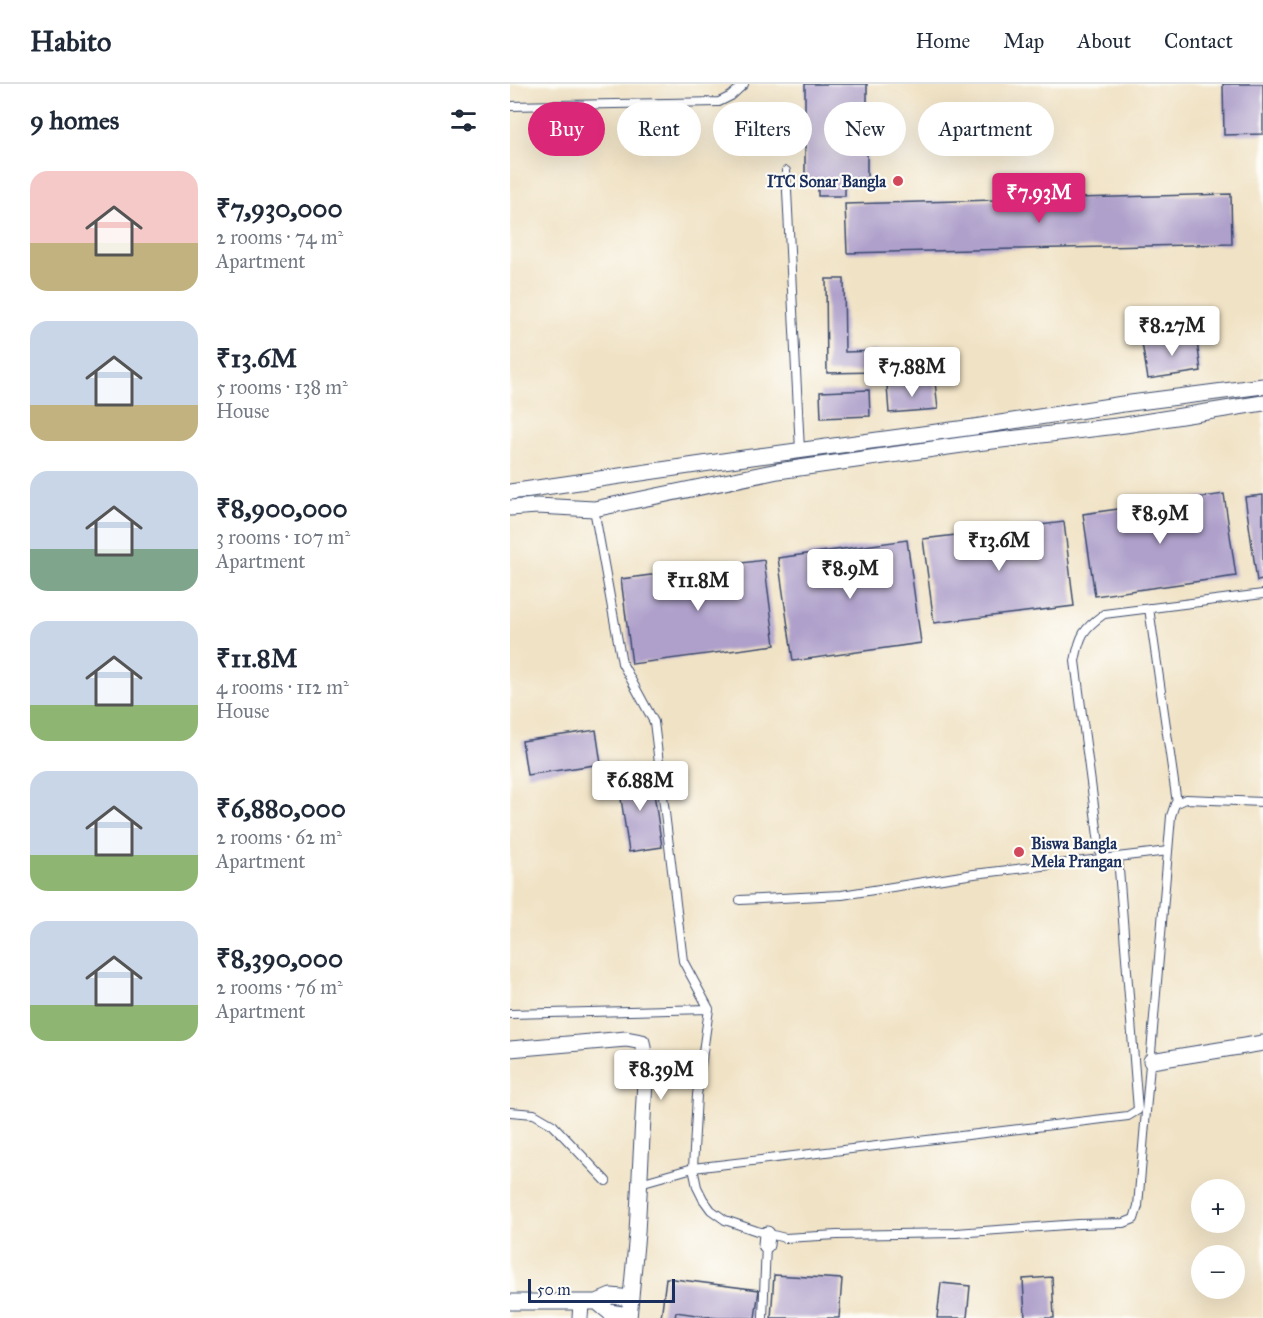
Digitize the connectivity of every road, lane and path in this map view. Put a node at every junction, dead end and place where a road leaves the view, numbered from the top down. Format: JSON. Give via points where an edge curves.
{"nodes":[{"id":1,"x":744,"y":84,"type":"edge"},
{"id":2,"x":510,"y":106,"type":"edge"},
{"id":3,"x":786,"y":171,"type":"dead end"},
{"id":4,"x":1263,"y":386,"type":"edge"},
{"id":5,"x":1263,"y":403,"type":"edge"},
{"id":6,"x":1123,"y":404,"type":"junction"},
{"id":7,"x":1125,"y":425,"type":"junction"},
{"id":8,"x":800,"y":450,"type":"junction"},
{"id":9,"x":776,"y":454,"type":"junction"},
{"id":10,"x":778,"y":471,"type":"junction"},
{"id":11,"x":510,"y":492,"type":"edge"},
{"id":12,"x":510,"y":508,"type":"edge"},
{"id":13,"x":594,"y":509,"type":"junction"},
{"id":14,"x":1263,"y":594,"type":"edge"},
{"id":15,"x":1149,"y":608,"type":"junction"},
{"id":16,"x":1263,"y":802,"type":"edge"},
{"id":17,"x":1177,"y":803,"type":"junction"},
{"id":18,"x":1168,"y":851,"type":"junction"},
{"id":19,"x":1118,"y":857,"type":"junction"},
{"id":20,"x":1101,"y":859,"type":"junction"},
{"id":21,"x":740,"y":900,"type":"dead end"},
{"id":22,"x":709,"y":1009,"type":"junction"},
{"id":23,"x":510,"y":1014,"type":"edge"},
{"id":24,"x":1263,"y":1043,"type":"edge"},
{"id":25,"x":510,"y":1049,"type":"edge"},
{"id":26,"x":1151,"y":1061,"type":"junction"},
{"id":27,"x":510,"y":1112,"type":"edge"},
{"id":28,"x":693,"y":1168,"type":"junction"},
{"id":29,"x":606,"y":1181,"type":"dead end"},
{"id":30,"x":640,"y":1183,"type":"junction"},
{"id":31,"x":766,"y":1239,"type":"junction"},
{"id":32,"x":631,"y":1298,"type":"junction"},
{"id":33,"x":510,"y":1302,"type":"edge"},
{"id":34,"x":597,"y":1302,"type":"junction"},
{"id":35,"x":580,"y":1310,"type":"edge"},
{"id":36,"x":629,"y":1316,"type":"edge"},
{"id":37,"x":763,"y":1318,"type":"edge"}],
"edges":[{"from":1,"to":2,"type":"lane","via":[[718,102]]},
{"from":3,"to":8,"type":"lane"},
{"from":4,"to":6,"type":"street"},
{"from":5,"to":7,"type":"street"},
{"from":6,"to":7,"type":"lane"},
{"from":6,"to":8,"type":"street"},
{"from":7,"to":10,"type":"street"},
{"from":8,"to":9,"type":"street"},
{"from":9,"to":10,"type":"lane"},
{"from":9,"to":11,"type":"street"},
{"from":10,"to":13,"type":"street"},
{"from":12,"to":13,"type":"street"},
{"from":13,"to":22,"type":"lane","via":[[622,663],[654,722],[683,961]]},
{"from":14,"to":15,"type":"lane"},
{"from":15,"to":17,"type":"lane"},
{"from":15,"to":20,"type":"lane","via":[[1104,614],[1088,626],[1075,661]]},
{"from":16,"to":17,"type":"lane","via":[[1186,799]]},
{"from":17,"to":18,"type":"lane","via":[[1171,816]]},
{"from":18,"to":19,"type":"lane"},
{"from":18,"to":26,"type":"lane"},
{"from":19,"to":20,"type":"lane"},
{"from":19,"to":28,"type":"lane","via":[[1138,1110],[1128,1116]]},
{"from":20,"to":21,"type":"lane","via":[[842,895]]},
{"from":22,"to":23,"type":"lane"},
{"from":22,"to":28,"type":"lane","via":[[697,1095]]},
{"from":24,"to":26,"type":"street"},
{"from":25,"to":30,"type":"street","via":[[642,1042],[646,1064]]},
{"from":26,"to":31,"type":"lane","via":[[1134,1219],[1124,1223],[956,1233]]},
{"from":27,"to":29,"type":"lane","via":[[534,1114],[553,1125]]},
{"from":28,"to":30,"type":"lane"},
{"from":28,"to":31,"type":"lane","via":[[697,1187],[711,1210]]},
{"from":30,"to":32,"type":"street"},
{"from":31,"to":37,"type":"lane"},
{"from":32,"to":34,"type":"street","via":[[612,1296]]},
{"from":32,"to":36,"type":"street"},
{"from":33,"to":35,"type":"street"},
{"from":34,"to":35,"type":"street"},
{"from":34,"to":36,"type":"street","via":[[609,1312]]}]}
